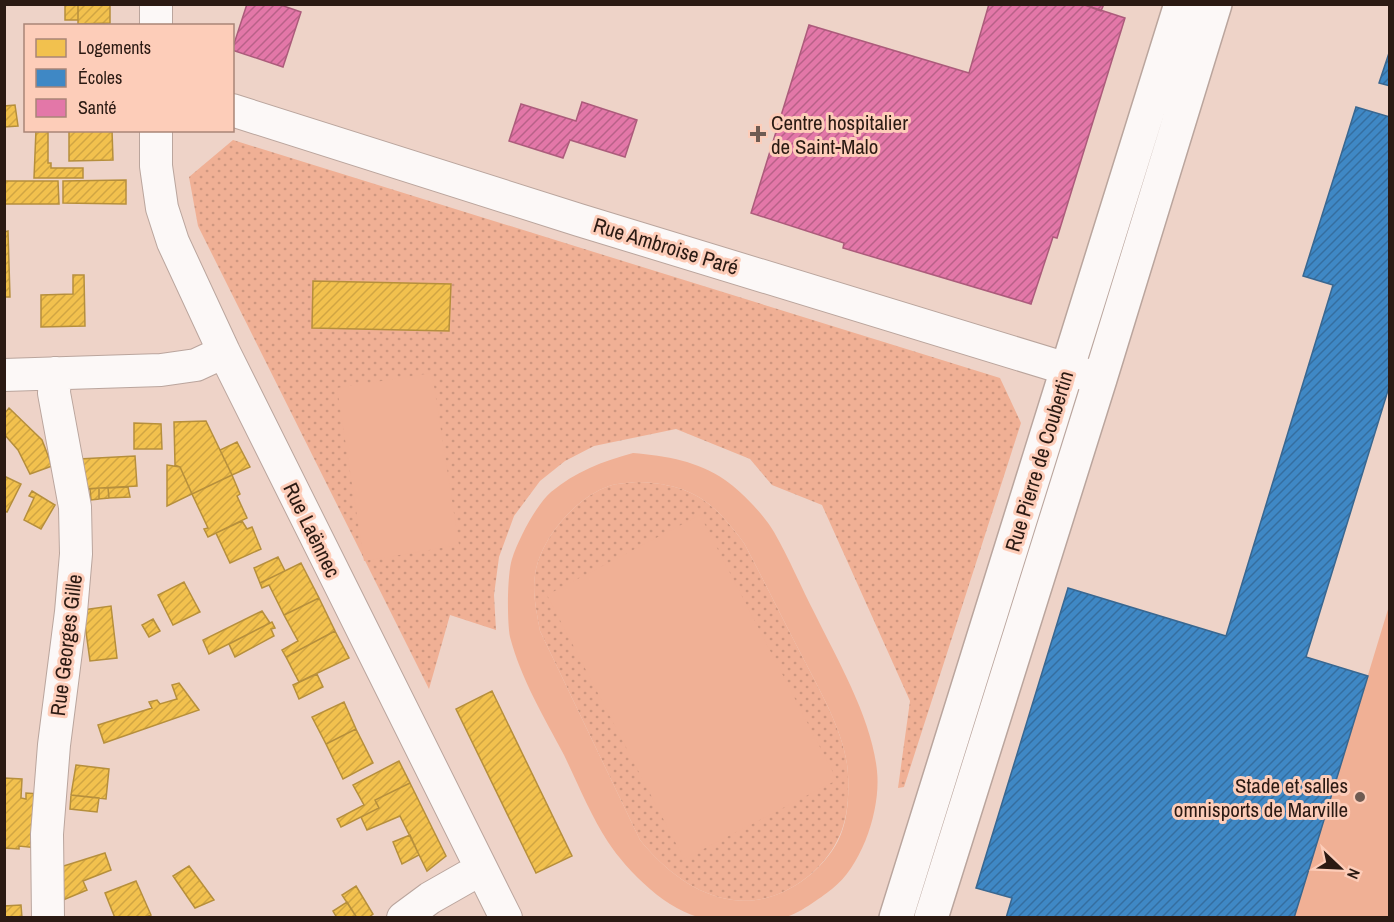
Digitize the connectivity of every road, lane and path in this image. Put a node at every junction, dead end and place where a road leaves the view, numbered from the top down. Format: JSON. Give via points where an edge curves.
{"nodes":[{"id":1,"x":156,"y":4,"type":"edge"},
{"id":2,"x":1181,"y":4,"type":"edge"},
{"id":3,"x":1215,"y":4,"type":"edge"},
{"id":4,"x":156,"y":24,"type":"edge"},
{"id":5,"x":234,"y":111,"type":"edge"},
{"id":6,"x":156,"y":132,"type":"edge"},
{"id":7,"x":224,"y":352,"type":"junction"},
{"id":8,"x":1066,"y":369,"type":"junction"},
{"id":9,"x":55,"y":373,"type":"junction"},
{"id":10,"x":4,"y":375,"type":"edge"},
{"id":11,"x":1100,"y":379,"type":"junction"},
{"id":12,"x":481,"y":869,"type":"junction"},
{"id":13,"x":436,"y":908,"type":"edge"},
{"id":14,"x":48,"y":918,"type":"edge"},
{"id":15,"x":403,"y":918,"type":"edge"},
{"id":16,"x":506,"y":918,"type":"edge"},
{"id":17,"x":896,"y":918,"type":"edge"},
{"id":18,"x":931,"y":918,"type":"edge"}],
"edges":[{"from":1,"to":4,"type":"street"},
{"from":2,"to":8,"type":"main road","name":"Rue Pierre de Coubertin"},
{"from":3,"to":11,"type":"main road","name":"Rue Pierre de Coubertin"},
{"from":5,"to":8,"type":"street","name":"Rue Ambroise Paré"},
{"from":6,"to":7,"type":"street","name":"Rue Laënnec","via":[[162,208],[173,242]]},
{"from":7,"to":9,"type":"street","via":[[196,365],[161,370]]},
{"from":7,"to":12,"type":"street","name":"Rue Laënnec"},
{"from":8,"to":11,"type":"street","name":"Rue Ambroise Paré"},
{"from":8,"to":17,"type":"main road","name":"Rue Pierre de Coubertin"},
{"from":9,"to":10,"type":"street"},
{"from":9,"to":14,"type":"street","name":"Rue Georges Gille","via":[[54,393],[75,507],[76,554],[50,789]]},
{"from":11,"to":18,"type":"main road","name":"Rue Pierre de Coubertin"},
{"from":12,"to":13,"type":"street"},
{"from":12,"to":16,"type":"street","name":"Rue Laënnec"},
{"from":13,"to":15,"type":"street"}]}
